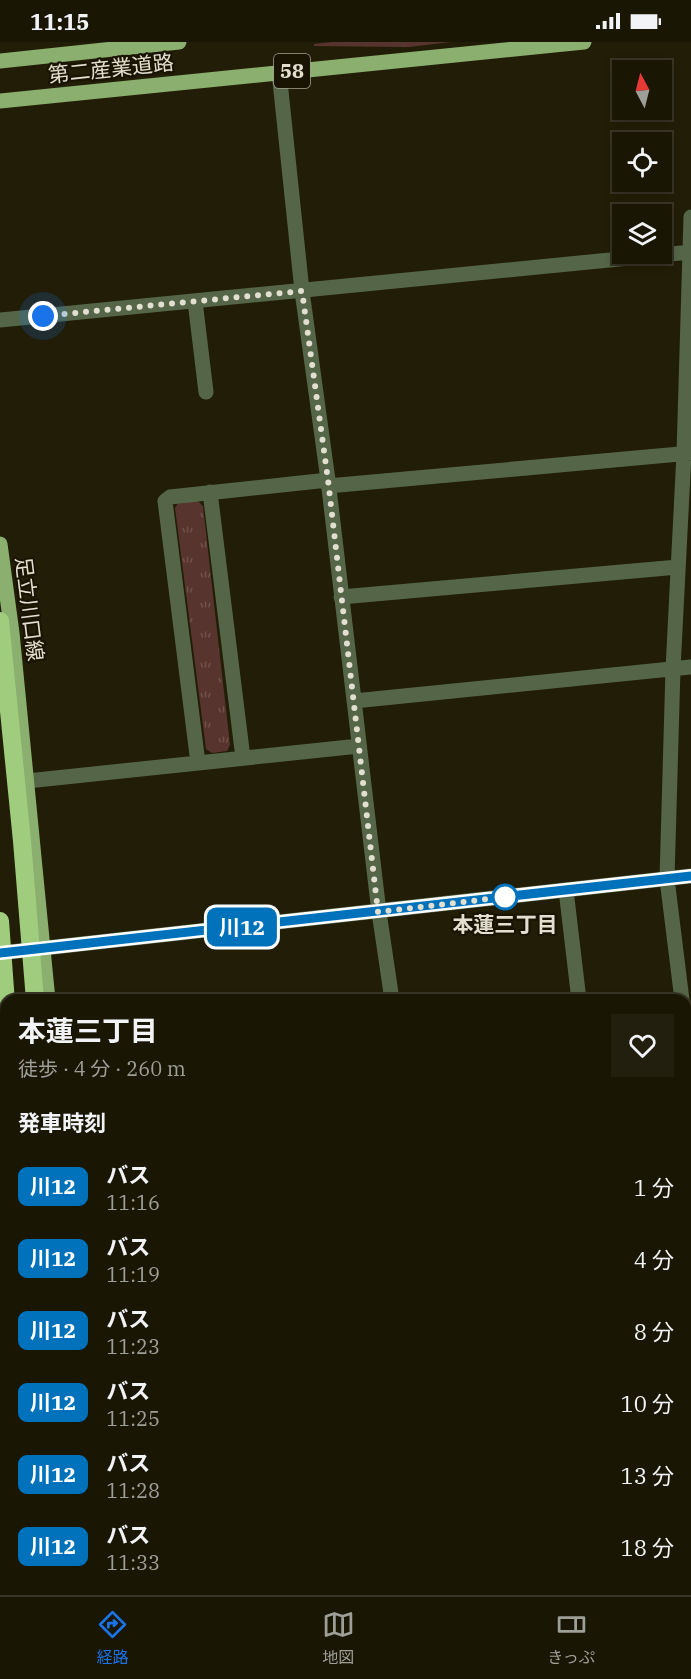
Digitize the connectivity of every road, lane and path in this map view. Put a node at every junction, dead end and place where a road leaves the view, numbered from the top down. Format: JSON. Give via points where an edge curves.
{"nodes":[{"id":1,"x":179,"y":42,"type":"edge"},
{"id":2,"x":584,"y":42,"type":"edge"},
{"id":3,"x":0,"y":61,"type":"edge"},
{"id":4,"x":279,"y":72,"type":"junction"},
{"id":5,"x":0,"y":102,"type":"edge"},
{"id":6,"x":691,"y":217,"type":"edge"},
{"id":7,"x":690,"y":252,"type":"edge"},
{"id":8,"x":302,"y":291,"type":"junction"},
{"id":9,"x":195,"y":301,"type":"junction"},
{"id":10,"x":0,"y":320,"type":"edge"},
{"id":11,"x":689,"y":355,"type":"edge"},
{"id":12,"x":206,"y":392,"type":"dead end"},
{"id":13,"x":688,"y":453,"type":"edge"},
{"id":14,"x":328,"y":483,"type":"junction"},
{"id":15,"x":210,"y":492,"type":"junction"},
{"id":16,"x":0,"y":544,"type":"edge"},
{"id":17,"x":678,"y":567,"type":"junction"},
{"id":18,"x":341,"y":597,"type":"junction"},
{"id":19,"x":0,"y":621,"type":"edge"},
{"id":20,"x":691,"y":667,"type":"edge"},
{"id":21,"x":673,"y":669,"type":"junction"},
{"id":22,"x":354,"y":700,"type":"junction"},
{"id":23,"x":359,"y":746,"type":"junction"},
{"id":24,"x":243,"y":758,"type":"junction"},
{"id":25,"x":198,"y":764,"type":"junction"},
{"id":26,"x":27,"y":781,"type":"junction"},
{"id":27,"x":691,"y":876,"type":"edge"},
{"id":28,"x":667,"y":879,"type":"junction"},
{"id":29,"x":566,"y":890,"type":"junction"},
{"id":30,"x":378,"y":912,"type":"junction"},
{"id":31,"x":0,"y":921,"type":"edge"},
{"id":32,"x":44,"y":949,"type":"junction"},
{"id":33,"x":0,"y":953,"type":"edge"},
{"id":34,"x":5,"y":994,"type":"edge"},
{"id":35,"x":35,"y":994,"type":"edge"},
{"id":36,"x":48,"y":994,"type":"edge"},
{"id":37,"x":391,"y":994,"type":"edge"},
{"id":38,"x":578,"y":994,"type":"edge"},
{"id":39,"x":681,"y":994,"type":"edge"}],
"edges":[{"from":1,"to":3,"type":"main road","name":"第二産業道路"},
{"from":2,"to":4,"type":"main road","name":"第二産業道路","number":"58"},
{"from":4,"to":5,"type":"main road","name":"第二産業道路","number":"58"},
{"from":4,"to":8,"type":"street"},
{"from":6,"to":7,"type":"street"},
{"from":7,"to":8,"type":"street"},
{"from":7,"to":11,"type":"street"},
{"from":8,"to":9,"type":"street"},
{"from":8,"to":14,"type":"street"},
{"from":9,"to":10,"type":"street"},
{"from":9,"to":12,"type":"street"},
{"from":11,"to":13,"type":"street"},
{"from":13,"to":14,"type":"street"},
{"from":13,"to":17,"type":"street"},
{"from":14,"to":15,"type":"street"},
{"from":14,"to":18,"type":"street"},
{"from":15,"to":24,"type":"street"},
{"from":15,"to":25,"type":"street","via":[[165,501]]},
{"from":16,"to":26,"type":"main road","name":"足立川口線"},
{"from":17,"to":18,"type":"street"},
{"from":17,"to":21,"type":"street"},
{"from":18,"to":22,"type":"street"},
{"from":19,"to":35,"type":"highway"},
{"from":20,"to":21,"type":"street"},
{"from":21,"to":22,"type":"street"},
{"from":21,"to":28,"type":"street"},
{"from":22,"to":23,"type":"street"},
{"from":23,"to":24,"type":"street"},
{"from":23,"to":30,"type":"street"},
{"from":24,"to":25,"type":"street"},
{"from":25,"to":26,"type":"street"},
{"from":26,"to":32,"type":"main road","name":"足立川口線"},
{"from":27,"to":28,"type":"street"},
{"from":28,"to":29,"type":"street"},
{"from":28,"to":39,"type":"street"},
{"from":29,"to":30,"type":"street"},
{"from":29,"to":38,"type":"street"},
{"from":30,"to":32,"type":"street"},
{"from":30,"to":37,"type":"street"},
{"from":31,"to":34,"type":"highway"},
{"from":32,"to":33,"type":"street"},
{"from":32,"to":36,"type":"main road","name":"足立川口線"}]}
